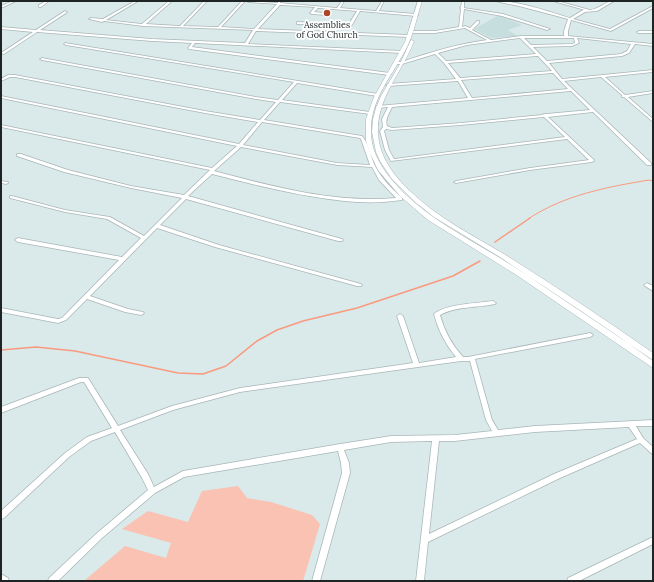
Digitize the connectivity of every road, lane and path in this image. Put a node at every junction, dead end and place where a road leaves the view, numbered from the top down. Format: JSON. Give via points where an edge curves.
{"nodes":[{"id":1,"x":14,"y":1,"type":"edge"},
{"id":2,"x":48,"y":1,"type":"edge"},
{"id":3,"x":137,"y":1,"type":"edge"},
{"id":4,"x":171,"y":1,"type":"edge"},
{"id":5,"x":206,"y":1,"type":"edge"},
{"id":6,"x":244,"y":1,"type":"edge"},
{"id":7,"x":248,"y":1,"type":"edge"},
{"id":8,"x":308,"y":1,"type":"edge"},
{"id":9,"x":343,"y":1,"type":"edge"},
{"id":10,"x":383,"y":1,"type":"edge"},
{"id":11,"x":420,"y":1,"type":"edge"},
{"id":12,"x":424,"y":1,"type":"edge"},
{"id":13,"x":463,"y":1,"type":"edge"},
{"id":14,"x":498,"y":1,"type":"edge"},
{"id":15,"x":554,"y":1,"type":"edge"},
{"id":16,"x":569,"y":1,"type":"edge"},
{"id":17,"x":613,"y":1,"type":"edge"},
{"id":18,"x":279,"y":3,"type":"edge"},
{"id":19,"x":565,"y":3,"type":"junction"},
{"id":20,"x":40,"y":6,"type":"dead end"},
{"id":21,"x":304,"y":6,"type":"junction"},
{"id":22,"x":1,"y":7,"type":"edge"},
{"id":23,"x":318,"y":7,"type":"junction"},
{"id":24,"x":653,"y":7,"type":"edge"},
{"id":25,"x":338,"y":8,"type":"junction"},
{"id":26,"x":461,"y":8,"type":"junction"},
{"id":27,"x":359,"y":10,"type":"junction"},
{"id":28,"x":377,"y":11,"type":"junction"},
{"id":29,"x":592,"y":11,"type":"junction"},
{"id":30,"x":65,"y":12,"type":"dead end"},
{"id":31,"x":325,"y":14,"type":"dead end"},
{"id":32,"x":416,"y":15,"type":"junction"},
{"id":33,"x":570,"y":19,"type":"junction"},
{"id":34,"x":90,"y":20,"type":"dead end"},
{"id":35,"x":102,"y":21,"type":"junction"},
{"id":36,"x":478,"y":22,"type":"dead end"},
{"id":37,"x":298,"y":23,"type":"dead end"},
{"id":38,"x":143,"y":25,"type":"junction"},
{"id":39,"x":181,"y":26,"type":"junction"},
{"id":40,"x":460,"y":27,"type":"junction"},
{"id":41,"x":1,"y":28,"type":"edge"},
{"id":42,"x":219,"y":28,"type":"junction"},
{"id":43,"x":471,"y":29,"type":"junction"},
{"id":44,"x":548,"y":29,"type":"dead end"},
{"id":45,"x":257,"y":30,"type":"junction"},
{"id":46,"x":35,"y":31,"type":"junction"},
{"id":47,"x":414,"y":32,"type":"junction"},
{"id":48,"x":639,"y":32,"type":"dead end"},
{"id":49,"x":653,"y":32,"type":"edge"},
{"id":50,"x":409,"y":36,"type":"junction"},
{"id":51,"x":521,"y":37,"type":"junction"},
{"id":52,"x":566,"y":37,"type":"junction"},
{"id":53,"x":575,"y":37,"type":"junction"},
{"id":54,"x":489,"y":40,"type":"junction"},
{"id":55,"x":194,"y":42,"type":"junction"},
{"id":56,"x":66,"y":44,"type":"dead end"},
{"id":57,"x":633,"y":44,"type":"junction"},
{"id":58,"x":246,"y":45,"type":"junction"},
{"id":59,"x":641,"y":45,"type":"junction"},
{"id":60,"x":653,"y":45,"type":"edge"},
{"id":61,"x":530,"y":46,"type":"junction"},
{"id":62,"x":653,"y":49,"type":"edge"},
{"id":63,"x":435,"y":52,"type":"junction"},
{"id":64,"x":3,"y":53,"type":"dead end"},
{"id":65,"x":404,"y":53,"type":"junction"},
{"id":66,"x":539,"y":55,"type":"junction"},
{"id":67,"x":419,"y":57,"type":"junction"},
{"id":68,"x":42,"y":59,"type":"dead end"},
{"id":69,"x":446,"y":62,"type":"junction"},
{"id":70,"x":546,"y":62,"type":"junction"},
{"id":71,"x":396,"y":63,"type":"junction"},
{"id":72,"x":402,"y":63,"type":"junction"},
{"id":73,"x":653,"y":71,"type":"edge"},
{"id":74,"x":554,"y":72,"type":"junction"},
{"id":75,"x":389,"y":74,"type":"junction"},
{"id":76,"x":602,"y":76,"type":"junction"},
{"id":77,"x":1,"y":80,"type":"edge"},
{"id":78,"x":460,"y":80,"type":"junction"},
{"id":79,"x":561,"y":80,"type":"junction"},
{"id":80,"x":296,"y":82,"type":"junction"},
{"id":81,"x":388,"y":85,"type":"junction"},
{"id":82,"x":572,"y":90,"type":"junction"},
{"id":83,"x":653,"y":92,"type":"edge"},
{"id":84,"x":377,"y":94,"type":"junction"},
{"id":85,"x":623,"y":96,"type":"junction"},
{"id":86,"x":1,"y":97,"type":"edge"},
{"id":87,"x":471,"y":99,"type":"junction"},
{"id":88,"x":281,"y":101,"type":"junction"},
{"id":89,"x":378,"y":107,"type":"junction"},
{"id":90,"x":390,"y":107,"type":"junction"},
{"id":91,"x":593,"y":111,"type":"junction"},
{"id":92,"x":370,"y":113,"type":"junction"},
{"id":93,"x":544,"y":115,"type":"junction"},
{"id":94,"x":651,"y":117,"type":"edge"},
{"id":95,"x":653,"y":121,"type":"edge"},
{"id":96,"x":262,"y":122,"type":"junction"},
{"id":97,"x":1,"y":126,"type":"edge"},
{"id":98,"x":385,"y":127,"type":"junction"},
{"id":99,"x":372,"y":137,"type":"junction"},
{"id":100,"x":566,"y":138,"type":"junction"},
{"id":101,"x":240,"y":145,"type":"junction"},
{"id":102,"x":18,"y":155,"type":"dead end"},
{"id":103,"x":649,"y":164,"type":"dead end"},
{"id":104,"x":372,"y":166,"type":"junction"},
{"id":105,"x":212,"y":171,"type":"junction"},
{"id":106,"x":456,"y":182,"type":"dead end"},
{"id":107,"x":185,"y":197,"type":"junction"},
{"id":108,"x":12,"y":198,"type":"dead end"},
{"id":109,"x":157,"y":226,"type":"junction"},
{"id":110,"x":144,"y":238,"type":"junction"},
{"id":111,"x":18,"y":240,"type":"dead end"},
{"id":112,"x":340,"y":240,"type":"dead end"},
{"id":113,"x":122,"y":259,"type":"junction"},
{"id":114,"x":359,"y":285,"type":"dead end"},
{"id":115,"x":646,"y":285,"type":"dead end"},
{"id":116,"x":653,"y":290,"type":"edge"},
{"id":117,"x":86,"y":297,"type":"junction"},
{"id":118,"x":493,"y":303,"type":"dead end"},
{"id":119,"x":1,"y":310,"type":"edge"},
{"id":120,"x":141,"y":313,"type":"dead end"},
{"id":121,"x":400,"y":316,"type":"dead end"},
{"id":122,"x":590,"y":335,"type":"dead end"},
{"id":123,"x":653,"y":357,"type":"edge"},
{"id":124,"x":470,"y":358,"type":"junction"},
{"id":125,"x":461,"y":359,"type":"junction"},
{"id":126,"x":418,"y":365,"type":"junction"},
{"id":127,"x":653,"y":365,"type":"edge"},
{"id":128,"x":1,"y":410,"type":"edge"},
{"id":129,"x":653,"y":423,"type":"edge"},
{"id":130,"x":631,"y":425,"type":"junction"},
{"id":131,"x":116,"y":428,"type":"junction"},
{"id":132,"x":496,"y":433,"type":"junction"},
{"id":133,"x":436,"y":438,"type":"junction"},
{"id":134,"x":641,"y":440,"type":"junction"},
{"id":135,"x":340,"y":447,"type":"junction"},
{"id":136,"x":653,"y":451,"type":"edge"},
{"id":137,"x":152,"y":491,"type":"junction"},
{"id":138,"x":1,"y":516,"type":"edge"},
{"id":139,"x":426,"y":540,"type":"junction"},
{"id":140,"x":653,"y":540,"type":"edge"},
{"id":141,"x":1,"y":578,"type":"edge"},
{"id":142,"x":5,"y":581,"type":"edge"},
{"id":143,"x":52,"y":581,"type":"edge"},
{"id":144,"x":316,"y":581,"type":"edge"},
{"id":145,"x":420,"y":581,"type":"edge"},
{"id":146,"x":571,"y":581,"type":"edge"}],
"edges":[{"from":1,"to":22,"type":"street"},
{"from":2,"to":20,"type":"street"},
{"from":3,"to":35,"type":"street"},
{"from":4,"to":38,"type":"street"},
{"from":5,"to":39,"type":"street"},
{"from":6,"to":42,"type":"street"},
{"from":7,"to":18,"type":"street"},
{"from":8,"to":21,"type":"street"},
{"from":9,"to":25,"type":"street"},
{"from":10,"to":28,"type":"street"},
{"from":11,"to":32,"type":"main road"},
{"from":12,"to":47,"type":"main road"},
{"from":13,"to":26,"type":"street"},
{"from":14,"to":33,"type":"street"},
{"from":15,"to":19,"type":"street"},
{"from":16,"to":19,"type":"street"},
{"from":17,"to":29,"type":"street"},
{"from":18,"to":21,"type":"street"},
{"from":18,"to":45,"type":"street"},
{"from":19,"to":29,"type":"street"},
{"from":21,"to":23,"type":"street"},
{"from":23,"to":25,"type":"street"},
{"from":23,"to":31,"type":"street","via":[[312,13]]},
{"from":24,"to":33,"type":"street","via":[[613,30]]},
{"from":25,"to":27,"type":"street"},
{"from":26,"to":40,"type":"street"},
{"from":26,"to":44,"type":"street","via":[[502,15]]},
{"from":27,"to":28,"type":"street"},
{"from":27,"to":37,"type":"street","via":[[350,25]]},
{"from":28,"to":32,"type":"street"},
{"from":29,"to":33,"type":"street"},
{"from":30,"to":46,"type":"street"},
{"from":32,"to":50,"type":"main road"},
{"from":33,"to":52,"type":"street"},
{"from":34,"to":35,"type":"street"},
{"from":35,"to":38,"type":"street"},
{"from":36,"to":43,"type":"street"},
{"from":38,"to":39,"type":"street"},
{"from":39,"to":42,"type":"street"},
{"from":40,"to":43,"type":"street"},
{"from":40,"to":47,"type":"street","via":[[435,32]]},
{"from":41,"to":46,"type":"street"},
{"from":42,"to":45,"type":"street"},
{"from":43,"to":54,"type":"street"},
{"from":45,"to":50,"type":"street"},
{"from":45,"to":58,"type":"street"},
{"from":46,"to":55,"type":"street"},
{"from":46,"to":64,"type":"street"},
{"from":47,"to":65,"type":"main road"},
{"from":48,"to":49,"type":"street"},
{"from":50,"to":65,"type":"main road"},
{"from":51,"to":52,"type":"street"},
{"from":51,"to":54,"type":"street"},
{"from":51,"to":61,"type":"street"},
{"from":52,"to":53,"type":"street"},
{"from":53,"to":57,"type":"street"},
{"from":53,"to":61,"type":"street","via":[[577,43],[572,45]]},
{"from":54,"to":63,"type":"street"},
{"from":55,"to":58,"type":"street"},
{"from":55,"to":75,"type":"street","via":[[190,48]]},
{"from":56,"to":80,"type":"street"},
{"from":57,"to":59,"type":"street"},
{"from":57,"to":70,"type":"street","via":[[628,52],[622,55]]},
{"from":58,"to":65,"type":"street"},
{"from":59,"to":60,"type":"street"},
{"from":59,"to":62,"type":"street"},
{"from":61,"to":66,"type":"street"},
{"from":63,"to":67,"type":"street"},
{"from":63,"to":69,"type":"street"},
{"from":65,"to":67,"type":"street"},
{"from":65,"to":71,"type":"main road"},
{"from":65,"to":72,"type":"main road"},
{"from":66,"to":69,"type":"street"},
{"from":66,"to":70,"type":"street"},
{"from":67,"to":72,"type":"street"},
{"from":68,"to":88,"type":"street"},
{"from":69,"to":78,"type":"street"},
{"from":70,"to":74,"type":"street"},
{"from":71,"to":72,"type":"street"},
{"from":71,"to":75,"type":"main road"},
{"from":72,"to":81,"type":"main road"},
{"from":73,"to":76,"type":"street"},
{"from":74,"to":78,"type":"street"},
{"from":74,"to":79,"type":"street"},
{"from":75,"to":84,"type":"main road"},
{"from":76,"to":79,"type":"street"},
{"from":76,"to":85,"type":"street"},
{"from":77,"to":96,"type":"street","via":[[14,76]]},
{"from":78,"to":81,"type":"street"},
{"from":78,"to":87,"type":"street"},
{"from":79,"to":82,"type":"street"},
{"from":80,"to":84,"type":"street"},
{"from":80,"to":88,"type":"street"},
{"from":81,"to":89,"type":"main road"},
{"from":82,"to":87,"type":"street"},
{"from":82,"to":91,"type":"street"},
{"from":83,"to":85,"type":"street"},
{"from":84,"to":92,"type":"main road"},
{"from":85,"to":94,"type":"street"},
{"from":86,"to":101,"type":"street"},
{"from":87,"to":90,"type":"street"},
{"from":88,"to":92,"type":"street"},
{"from":88,"to":96,"type":"street"},
{"from":89,"to":90,"type":"street"},
{"from":89,"to":99,"type":"main road"},
{"from":90,"to":98,"type":"street","via":[[384,119]]},
{"from":91,"to":93,"type":"street"},
{"from":91,"to":103,"type":"street"},
{"from":92,"to":99,"type":"main road"},
{"from":93,"to":98,"type":"street","via":[[413,128]]},
{"from":93,"to":100,"type":"street"},
{"from":94,"to":95,"type":"street"},
{"from":96,"to":101,"type":"street"},
{"from":96,"to":104,"type":"street","via":[[361,137]]},
{"from":97,"to":105,"type":"street"},
{"from":98,"to":100,"type":"street","via":[[382,131],[387,150],[393,160]]},
{"from":99,"to":123,"type":"main road","via":[[383,162],[401,186],[436,216],[543,282]]},
{"from":99,"to":127,"type":"main road","via":[[374,158],[410,202]]},
{"from":100,"to":106,"type":"street","via":[[592,162],[530,169]]},
{"from":101,"to":104,"type":"street","via":[[337,164]]},
{"from":101,"to":105,"type":"street"},
{"from":102,"to":107,"type":"street","via":[[70,172]]},
{"from":104,"to":105,"type":"street","via":[[400,199],[359,200],[316,195]]},
{"from":105,"to":107,"type":"street"},
{"from":107,"to":109,"type":"street"},
{"from":107,"to":112,"type":"street"},
{"from":108,"to":110,"type":"street","via":[[108,218]]},
{"from":109,"to":110,"type":"street"},
{"from":109,"to":114,"type":"street","via":[[217,246]]},
{"from":110,"to":113,"type":"street"},
{"from":111,"to":113,"type":"street"},
{"from":113,"to":117,"type":"street"},
{"from":115,"to":116,"type":"street"},
{"from":117,"to":119,"type":"street","via":[[62,321]]},
{"from":117,"to":120,"type":"street"},
{"from":118,"to":125,"type":"street","via":[[454,308],[437,314],[450,343]]},
{"from":121,"to":126,"type":"street"},
{"from":122,"to":124,"type":"street"},
{"from":124,"to":125,"type":"street"},
{"from":124,"to":132,"type":"street","via":[[489,420]]},
{"from":125,"to":126,"type":"street"},
{"from":126,"to":131,"type":"street","via":[[240,390],[172,408]]},
{"from":128,"to":131,"type":"street","via":[[86,380]]},
{"from":129,"to":130,"type":"street"},
{"from":130,"to":132,"type":"street"},
{"from":130,"to":134,"type":"street"},
{"from":131,"to":137,"type":"street"},
{"from":131,"to":138,"type":"street","via":[[78,446]]},
{"from":132,"to":133,"type":"street"},
{"from":133,"to":135,"type":"street","via":[[391,439]]},
{"from":133,"to":139,"type":"street"},
{"from":134,"to":136,"type":"street"},
{"from":134,"to":139,"type":"street","via":[[557,476]]},
{"from":135,"to":137,"type":"street","via":[[183,474]]},
{"from":135,"to":144,"type":"street","via":[[346,463],[346,473]]},
{"from":137,"to":143,"type":"street","via":[[99,536]]},
{"from":139,"to":145,"type":"street"},
{"from":140,"to":146,"type":"street"},
{"from":141,"to":142,"type":"street"}]}
